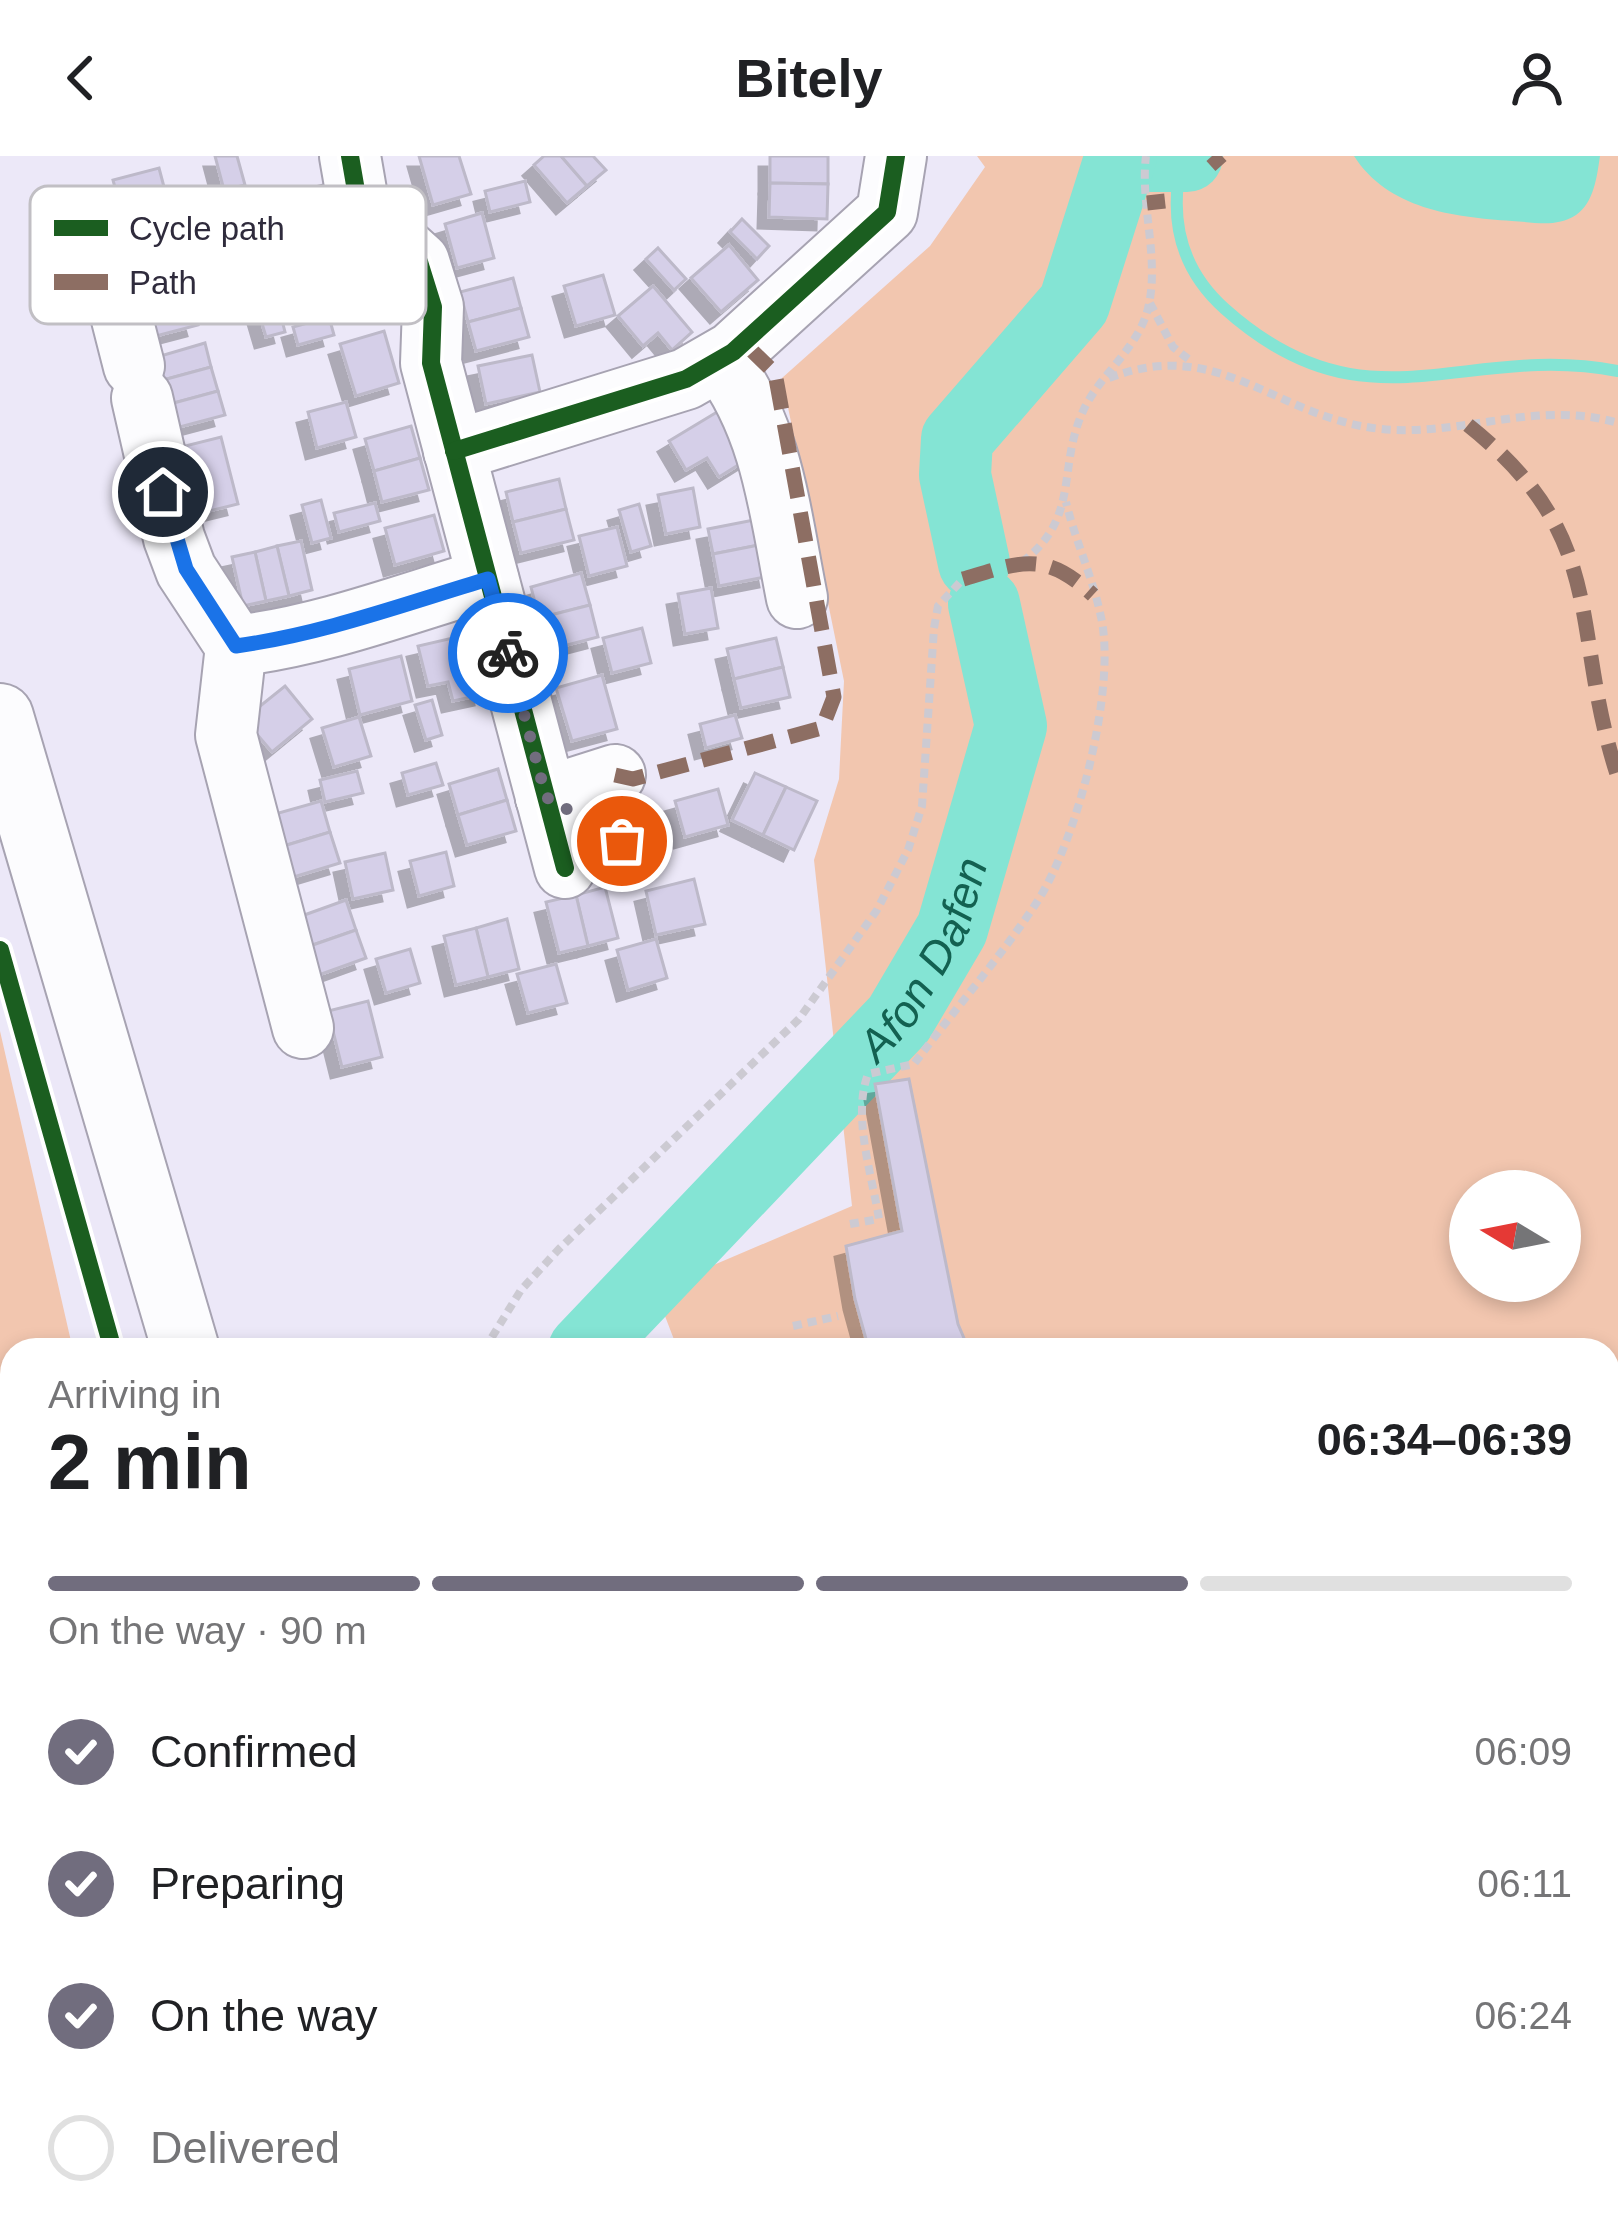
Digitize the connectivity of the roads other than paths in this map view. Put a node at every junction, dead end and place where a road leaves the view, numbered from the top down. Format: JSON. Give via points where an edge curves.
{"nodes":[{"id":1,"x":896,"y":156,"type":"edge"},
{"id":2,"x":426,"y":284,"type":"edge"},
{"id":3,"x":123,"y":324,"type":"edge"},
{"id":4,"x":720,"y":360,"type":"junction"},
{"id":5,"x":454,"y":451,"type":"junction"},
{"id":6,"x":488,"y":579,"type":"junction"},
{"id":7,"x":797,"y":598,"type":"dead end"},
{"id":8,"x":232,"y":671,"type":"junction"},
{"id":9,"x":0,"y":717,"type":"edge"},
{"id":10,"x":615,"y":775,"type":"dead end"},
{"id":11,"x":546,"y":797,"type":"junction"},
{"id":12,"x":622,"y":841,"type":"dead end"},
{"id":13,"x":565,"y":868,"type":"dead end"},
{"id":14,"x":302,"y":1028,"type":"dead end"},
{"id":15,"x":183,"y":1338,"type":"edge"}],
"edges":[{"from":1,"to":4,"type":"street","via":[[887,212]]},
{"from":2,"to":5,"type":"street","via":[[431,363]]},
{"from":3,"to":8,"type":"street","via":[[174,538]]},
{"from":4,"to":5,"type":"street","via":[[686,379]]},
{"from":4,"to":7,"type":"street","via":[[763,430]]},
{"from":5,"to":6,"type":"street"},
{"from":6,"to":8,"type":"street","via":[[390,606]]},
{"from":6,"to":11,"type":"street"},
{"from":8,"to":14,"type":"street","via":[[232,766]]},
{"from":9,"to":15,"type":"main road"},
{"from":10,"to":11,"type":"street"},
{"from":11,"to":12,"type":"street"},
{"from":11,"to":13,"type":"street"}]}
